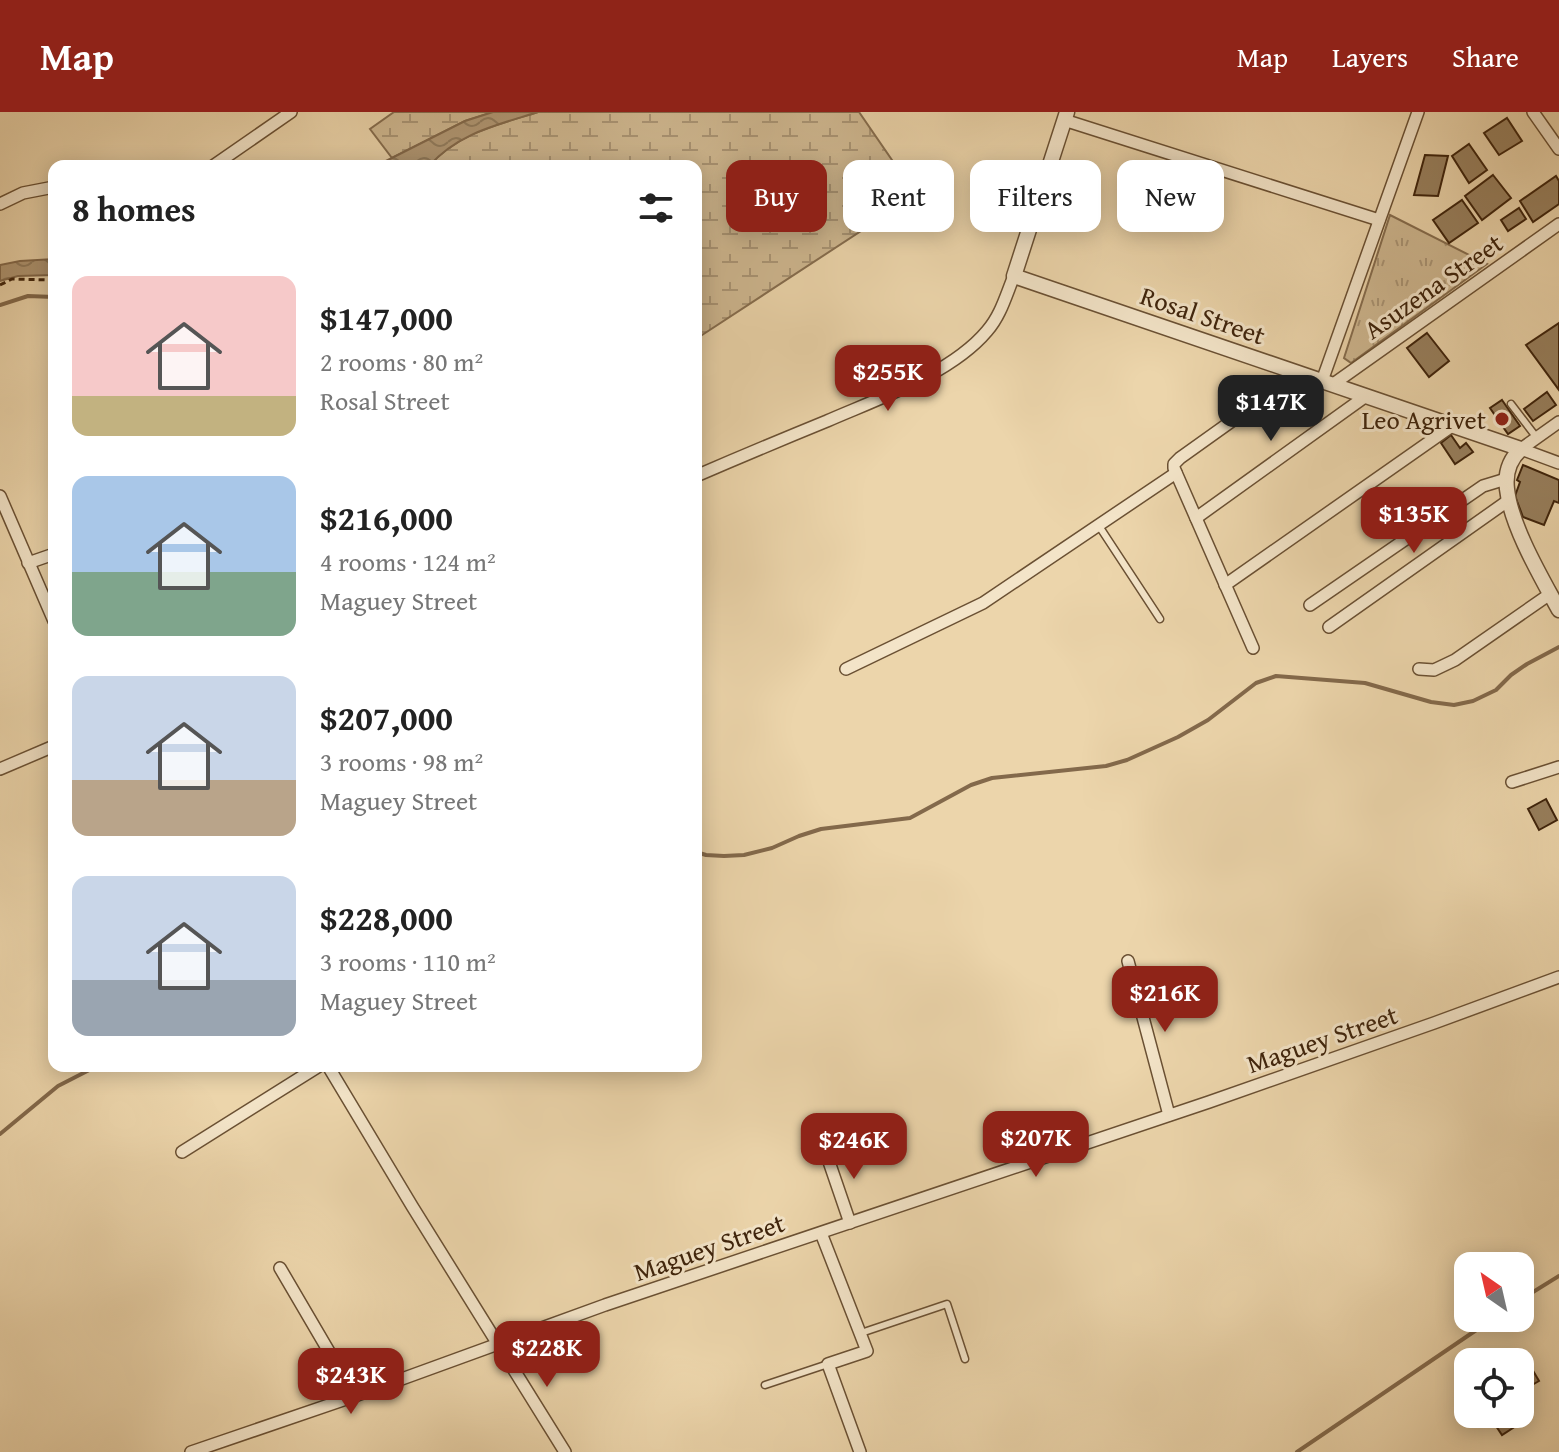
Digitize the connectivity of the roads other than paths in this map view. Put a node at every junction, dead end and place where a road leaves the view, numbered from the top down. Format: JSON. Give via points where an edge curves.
{"nodes":[{"id":1,"x":291,"y":112,"type":"edge"},
{"id":2,"x":1418,"y":112,"type":"edge"},
{"id":3,"x":1533,"y":112,"type":"edge"},
{"id":4,"x":1066,"y":116,"type":"edge"},
{"id":5,"x":1559,"y":149,"type":"edge"},
{"id":6,"x":222,"y":160,"type":"edge"},
{"id":7,"x":48,"y":188,"type":"edge"},
{"id":8,"x":0,"y":204,"type":"edge"},
{"id":9,"x":1379,"y":220,"type":"junction"},
{"id":10,"x":1559,"y":224,"type":"edge"},
{"id":11,"x":1014,"y":276,"type":"junction"},
{"id":12,"x":1299,"y":373,"type":"junction"},
{"id":13,"x":1327,"y":383,"type":"junction"},
{"id":14,"x":1366,"y":396,"type":"junction"},
{"id":15,"x":1511,"y":404,"type":"dead end"},
{"id":16,"x":1559,"y":422,"type":"edge"},
{"id":17,"x":1452,"y":426,"type":"junction"},
{"id":18,"x":1537,"y":438,"type":"junction"},
{"id":19,"x":1521,"y":449,"type":"junction"},
{"id":20,"x":1559,"y":463,"type":"edge"},
{"id":21,"x":702,"y":473,"type":"edge"},
{"id":22,"x":1176,"y":473,"type":"junction"},
{"id":23,"x":1506,"y":479,"type":"junction"},
{"id":24,"x":0,"y":496,"type":"edge"},
{"id":25,"x":1509,"y":500,"type":"junction"},
{"id":26,"x":1196,"y":518,"type":"junction"},
{"id":27,"x":10,"y":521,"type":"junction"},
{"id":28,"x":1099,"y":526,"type":"junction"},
{"id":29,"x":0,"y":531,"type":"edge"},
{"id":30,"x":48,"y":556,"type":"edge"},
{"id":31,"x":28,"y":563,"type":"junction"},
{"id":32,"x":1225,"y":585,"type":"junction"},
{"id":33,"x":1550,"y":594,"type":"junction"},
{"id":34,"x":1310,"y":605,"type":"dead end"},
{"id":35,"x":48,"y":608,"type":"edge"},
{"id":36,"x":1559,"y":610,"type":"edge"},
{"id":37,"x":1160,"y":619,"type":"dead end"},
{"id":38,"x":1329,"y":627,"type":"dead end"},
{"id":39,"x":1253,"y":648,"type":"dead end"},
{"id":40,"x":846,"y":669,"type":"dead end"},
{"id":41,"x":1419,"y":669,"type":"dead end"},
{"id":42,"x":48,"y":749,"type":"edge"},
{"id":43,"x":1559,"y":767,"type":"edge"},
{"id":44,"x":0,"y":769,"type":"edge"},
{"id":45,"x":1512,"y":782,"type":"dead end"},
{"id":46,"x":1128,"y":961,"type":"dead end"},
{"id":47,"x":1559,"y":977,"type":"edge"},
{"id":48,"x":309,"y":1072,"type":"edge"},
{"id":49,"x":332,"y":1072,"type":"edge"},
{"id":50,"x":1169,"y":1115,"type":"junction"},
{"id":51,"x":825,"y":1150,"type":"dead end"},
{"id":52,"x":182,"y":1152,"type":"dead end"},
{"id":53,"x":850,"y":1223,"type":"junction"},
{"id":54,"x":821,"y":1233,"type":"junction"},
{"id":55,"x":280,"y":1268,"type":"dead end"},
{"id":56,"x":860,"y":1333,"type":"junction"},
{"id":57,"x":499,"y":1345,"type":"junction"},
{"id":58,"x":965,"y":1359,"type":"dead end"},
{"id":59,"x":828,"y":1364,"type":"junction"},
{"id":60,"x":765,"y":1385,"type":"dead end"},
{"id":61,"x":355,"y":1396,"type":"junction"},
{"id":62,"x":191,"y":1452,"type":"edge"},
{"id":63,"x":565,"y":1452,"type":"edge"},
{"id":64,"x":860,"y":1452,"type":"edge"}],
"edges":[{"from":1,"to":6,"type":"street"},
{"from":2,"to":9,"type":"street"},
{"from":3,"to":5,"type":"street"},
{"from":4,"to":9,"type":"street"},
{"from":4,"to":11,"type":"street"},
{"from":7,"to":8,"type":"street"},
{"from":9,"to":13,"type":"street"},
{"from":10,"to":13,"type":"street","name":"Asuzena Street"},
{"from":11,"to":12,"type":"street","name":"Rosal Street"},
{"from":11,"to":21,"type":"street","via":[[996,320],[947,364]]},
{"from":12,"to":13,"type":"street","name":"Rosal Street"},
{"from":12,"to":22,"type":"street","via":[[1177,460]]},
{"from":13,"to":14,"type":"street","name":"Rosal Street"},
{"from":14,"to":17,"type":"street","name":"Rosal Street"},
{"from":14,"to":26,"type":"street"},
{"from":15,"to":18,"type":"lane"},
{"from":16,"to":18,"type":"street"},
{"from":17,"to":19,"type":"street","name":"Rosal Street"},
{"from":17,"to":32,"type":"street"},
{"from":18,"to":19,"type":"street"},
{"from":19,"to":20,"type":"street","name":"Rosal Street"},
{"from":19,"to":23,"type":"street"},
{"from":22,"to":26,"type":"street"},
{"from":22,"to":28,"type":"street"},
{"from":23,"to":25,"type":"street"},
{"from":23,"to":34,"type":"street","via":[[1483,486]]},
{"from":24,"to":27,"type":"street"},
{"from":25,"to":33,"type":"street"},
{"from":25,"to":38,"type":"street"},
{"from":26,"to":32,"type":"street"},
{"from":27,"to":29,"type":"street"},
{"from":27,"to":31,"type":"street"},
{"from":28,"to":37,"type":"lane"},
{"from":28,"to":40,"type":"street","via":[[983,603]]},
{"from":30,"to":31,"type":"street"},
{"from":31,"to":35,"type":"street"},
{"from":32,"to":39,"type":"street"},
{"from":33,"to":36,"type":"street"},
{"from":33,"to":41,"type":"street","via":[[1455,660],[1434,670]]},
{"from":42,"to":44,"type":"street"},
{"from":43,"to":45,"type":"street"},
{"from":46,"to":50,"type":"street"},
{"from":47,"to":50,"type":"street","name":"Maguey Street"},
{"from":48,"to":52,"type":"street"},
{"from":49,"to":57,"type":"street"},
{"from":50,"to":53,"type":"street","name":"Maguey Street"},
{"from":51,"to":53,"type":"street"},
{"from":53,"to":54,"type":"street","name":"Maguey Street"},
{"from":54,"to":56,"type":"street"},
{"from":54,"to":57,"type":"street","name":"Maguey Street"},
{"from":55,"to":61,"type":"street"},
{"from":56,"to":58,"type":"lane","via":[[947,1304]]},
{"from":56,"to":59,"type":"street","via":[[867,1351]]},
{"from":57,"to":61,"type":"street","name":"Maguey Street"},
{"from":57,"to":63,"type":"street"},
{"from":59,"to":60,"type":"lane"},
{"from":59,"to":64,"type":"street"},
{"from":61,"to":62,"type":"street","name":"Maguey Street"}]}
